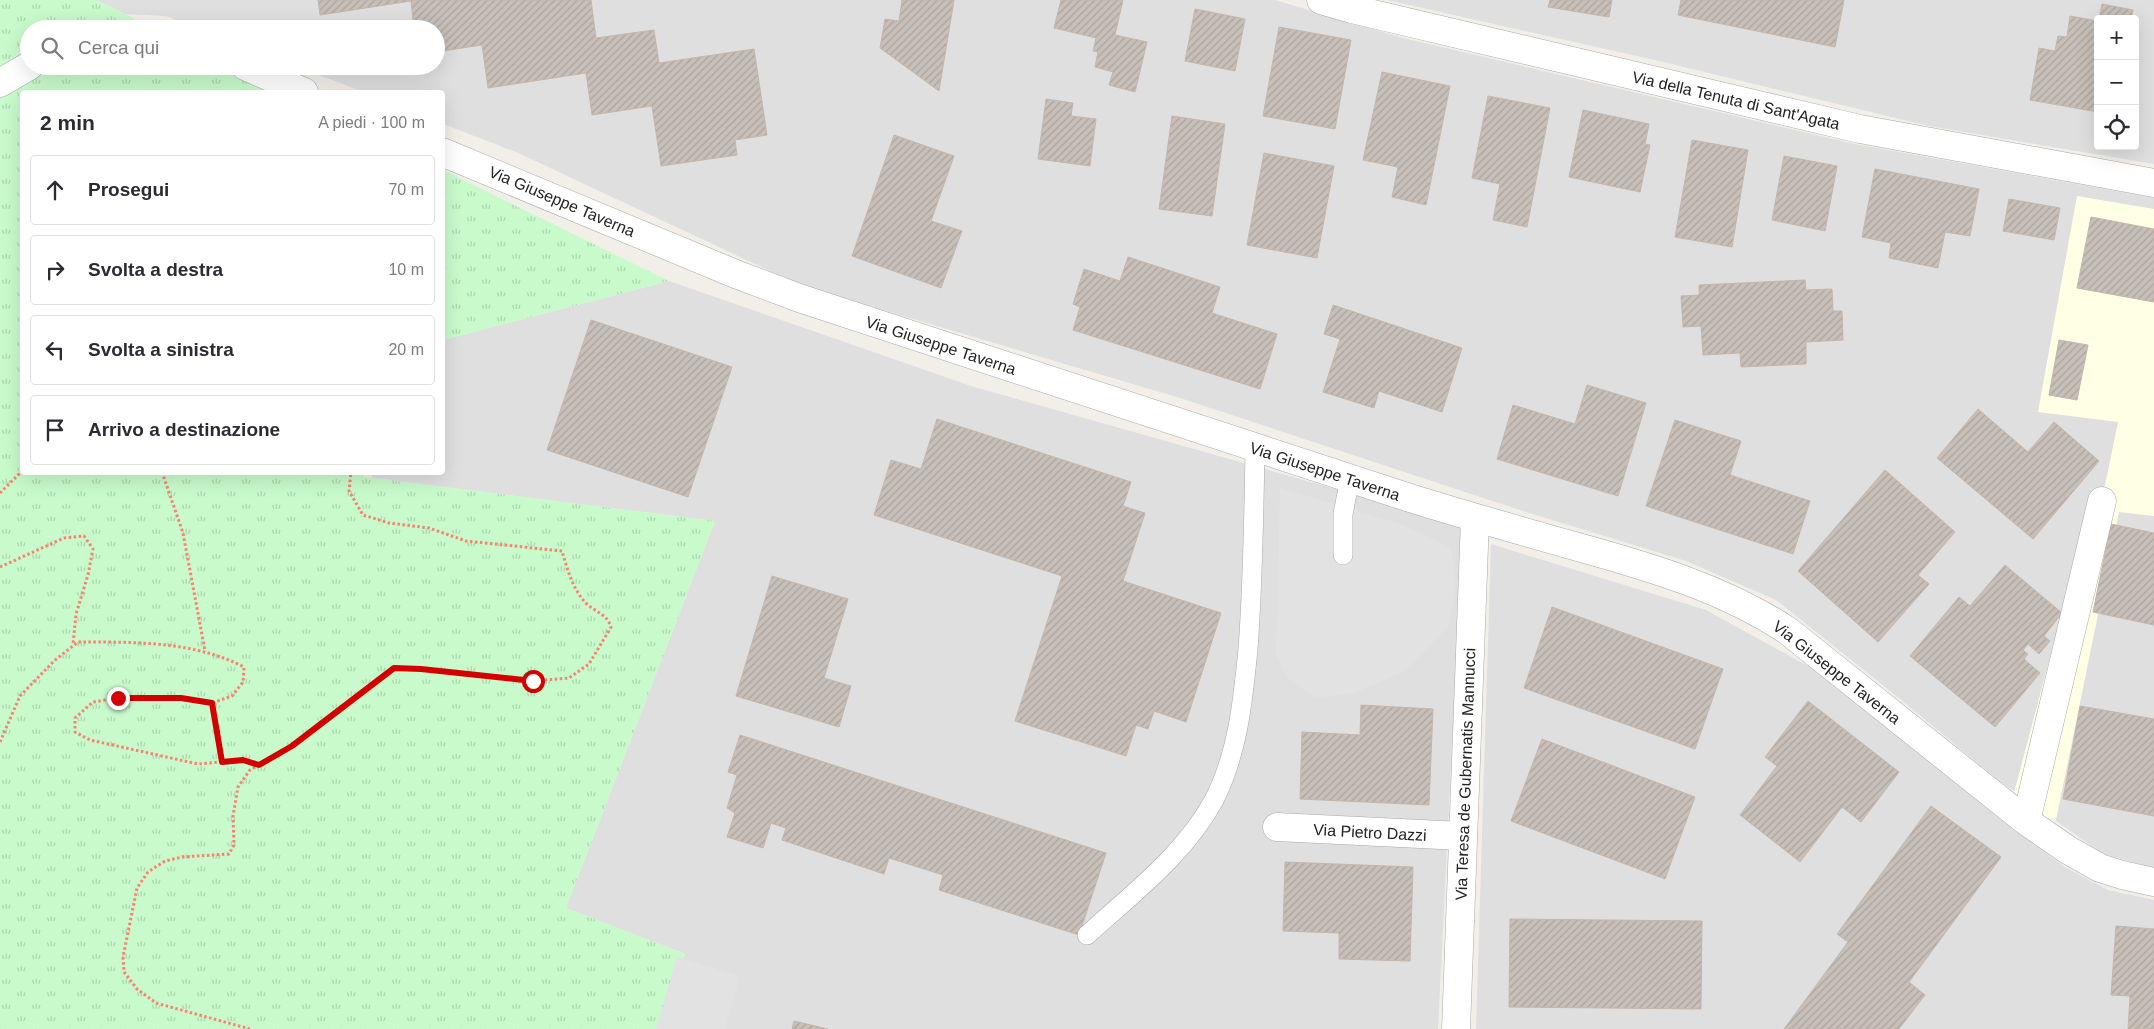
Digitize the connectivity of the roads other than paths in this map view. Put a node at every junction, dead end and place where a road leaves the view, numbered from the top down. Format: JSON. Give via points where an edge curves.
{"nodes":[{"id":1,"x":1321,"y":0,"type":"edge"},
{"id":2,"x":20,"y":71,"type":"edge"},
{"id":3,"x":265,"y":75,"type":"edge"},
{"id":4,"x":0,"y":83,"type":"edge"},
{"id":5,"x":299,"y":90,"type":"edge"},
{"id":6,"x":445,"y":153,"type":"edge"},
{"id":7,"x":2154,"y":183,"type":"edge"},
{"id":8,"x":1255,"y":448,"type":"junction"},
{"id":9,"x":1350,"y":478,"type":"junction"},
{"id":10,"x":2102,"y":501,"type":"dead end"},
{"id":11,"x":1475,"y":519,"type":"junction"},
{"id":12,"x":1343,"y":555,"type":"dead end"},
{"id":13,"x":2026,"y":821,"type":"junction"},
{"id":14,"x":1277,"y":827,"type":"dead end"},
{"id":15,"x":1462,"y":836,"type":"junction"},
{"id":16,"x":2154,"y":882,"type":"edge"},
{"id":17,"x":1087,"y":935,"type":"dead end"},
{"id":18,"x":1456,"y":1029,"type":"edge"}],
"edges":[{"from":1,"to":7,"type":"street","name":"Via della Tenuta di Sant'Agata","via":[[1860,129]]},
{"from":2,"to":4,"type":"street"},
{"from":3,"to":5,"type":"street"},
{"from":6,"to":8,"type":"street","name":"Via Giuseppe Taverna","via":[[800,298]]},
{"from":8,"to":9,"type":"street","name":"Via Giuseppe Taverna"},
{"from":8,"to":17,"type":"lane","via":[[1248,648],[1237,735],[1229,761],[1214,799],[1183,844]]},
{"from":9,"to":11,"type":"street","name":"Via Giuseppe Taverna"},
{"from":9,"to":12,"type":"lane","via":[[1343,514]]},
{"from":10,"to":13,"type":"street"},
{"from":11,"to":13,"type":"street","name":"Via Giuseppe Taverna","via":[[1662,572],[1710,590],[1763,616],[1794,636]]},
{"from":11,"to":15,"type":"street","name":"Via Teresa de Gubernatis Mannucci"},
{"from":13,"to":16,"type":"street","name":"Via Giuseppe Taverna","via":[[2100,868]]},
{"from":14,"to":15,"type":"street","name":"Via Pietro Dazzi"},
{"from":15,"to":18,"type":"street","name":"Via Teresa de Gubernatis Mannucci"}]}
